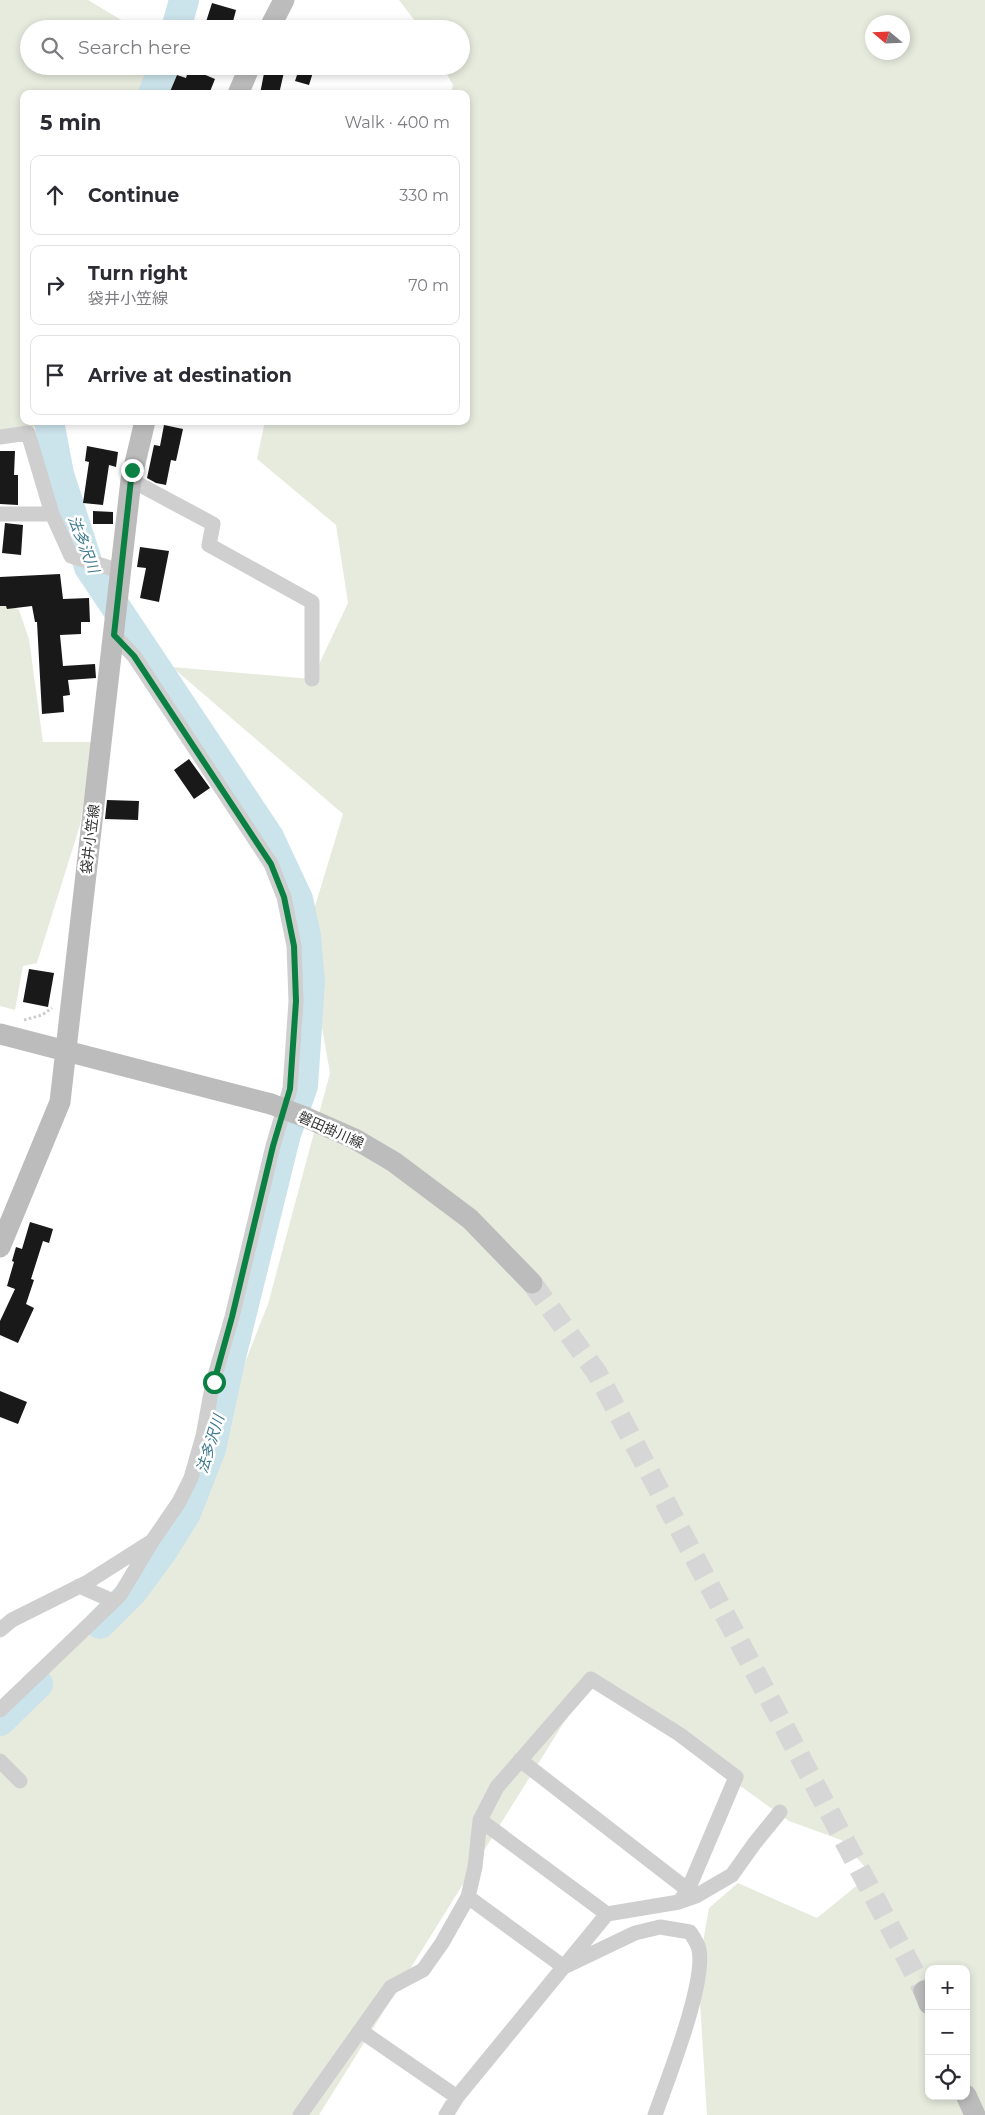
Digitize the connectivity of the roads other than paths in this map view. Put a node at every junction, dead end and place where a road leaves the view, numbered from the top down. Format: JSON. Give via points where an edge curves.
{"nodes":[{"id":1,"x":284,"y":0,"type":"edge"},
{"id":2,"x":274,"y":20,"type":"edge"},
{"id":3,"x":246,"y":75,"type":"edge"},
{"id":4,"x":240,"y":90,"type":"edge"},
{"id":5,"x":144,"y":425,"type":"edge"},
{"id":6,"x":0,"y":437,"type":"edge"},
{"id":7,"x":131,"y":480,"type":"junction"},
{"id":8,"x":0,"y":514,"type":"edge"},
{"id":9,"x":52,"y":514,"type":"junction"},
{"id":10,"x":120,"y":570,"type":"junction"},
{"id":11,"x":114,"y":635,"type":"junction"},
{"id":12,"x":312,"y":679,"type":"dead end"},
{"id":13,"x":0,"y":1034,"type":"edge"},
{"id":14,"x":66,"y":1050,"type":"junction"},
{"id":15,"x":0,"y":1247,"type":"edge"},
{"id":16,"x":532,"y":1284,"type":"tunnel mouth"},
{"id":17,"x":153,"y":1540,"type":"junction"},
{"id":18,"x":79,"y":1586,"type":"junction"},
{"id":19,"x":113,"y":1601,"type":"junction"},
{"id":20,"x":0,"y":1630,"type":"edge"},
{"id":21,"x":0,"y":1710,"type":"edge"},
{"id":22,"x":520,"y":1760,"type":"junction"},
{"id":23,"x":0,"y":1761,"type":"edge"},
{"id":24,"x":20,"y":1781,"type":"dead end"},
{"id":25,"x":780,"y":1812,"type":"dead end"},
{"id":26,"x":480,"y":1820,"type":"junction"},
{"id":27,"x":684,"y":1896,"type":"junction"},
{"id":28,"x":468,"y":1897,"type":"junction"},
{"id":29,"x":607,"y":1914,"type":"junction"},
{"id":30,"x":564,"y":1967,"type":"junction"},
{"id":31,"x":360,"y":2032,"type":"junction"},
{"id":32,"x":457,"y":2097,"type":"junction"},
{"id":33,"x":968,"y":2100,"type":"edge"},
{"id":34,"x":300,"y":2115,"type":"edge"},
{"id":35,"x":446,"y":2115,"type":"edge"},
{"id":36,"x":655,"y":2115,"type":"edge"},
{"id":37,"x":975,"y":2115,"type":"edge"}],
"edges":[{"from":1,"to":2,"type":"main road"},
{"from":3,"to":4,"type":"main road"},
{"from":5,"to":7,"type":"main road","name":"袋井小笠線"},
{"from":6,"to":9,"type":"street","via":[[28,433]]},
{"from":7,"to":10,"type":"main road","name":"袋井小笠線"},
{"from":7,"to":12,"type":"street","via":[[213,524],[208,546],[312,602]]},
{"from":8,"to":9,"type":"street"},
{"from":9,"to":10,"type":"street","via":[[71,556]]},
{"from":10,"to":11,"type":"main road","name":"袋井小笠線"},
{"from":11,"to":14,"type":"main road","name":"袋井小笠線"},
{"from":11,"to":17,"type":"street","via":[[134,656],[271,864],[284,897],[294,954],[296,1001],[290,1089],[191,1478]]},
{"from":13,"to":14,"type":"main road","name":"磐田掛川線"},
{"from":14,"to":15,"type":"main road","name":"袋井小笠線","via":[[60,1102]]},
{"from":14,"to":16,"type":"main road","name":"磐田掛川線","bridge":true,"via":[[272,1104],[355,1139],[394,1162],[470,1219]]},
{"from":17,"to":18,"type":"street"},
{"from":17,"to":19,"type":"street","via":[[120,1595]]},
{"from":18,"to":19,"type":"street"},
{"from":18,"to":20,"type":"street","via":[[12,1620]]},
{"from":19,"to":21,"type":"street"},
{"from":22,"to":26,"type":"street","via":[[497,1787]]},
{"from":22,"to":27,"type":"street"},
{"from":22,"to":27,"type":"street","via":[[591,1679],[679,1734],[736,1776]]},
{"from":23,"to":24,"type":"street"},
{"from":25,"to":27,"type":"street","via":[[732,1875],[696,1896]]},
{"from":26,"to":28,"type":"street"},
{"from":26,"to":29,"type":"street"},
{"from":27,"to":29,"type":"street"},
{"from":28,"to":30,"type":"street"},
{"from":28,"to":31,"type":"street","via":[[423,1970],[391,1987]]},
{"from":29,"to":30,"type":"street"},
{"from":30,"to":32,"type":"street"},
{"from":30,"to":36,"type":"street","via":[[635,1933],[660,1927],[690,1932],[698,1947],[698,1981]]},
{"from":31,"to":32,"type":"street"},
{"from":31,"to":34,"type":"street"},
{"from":32,"to":35,"type":"street"},
{"from":33,"to":37,"type":"main road"}]}
